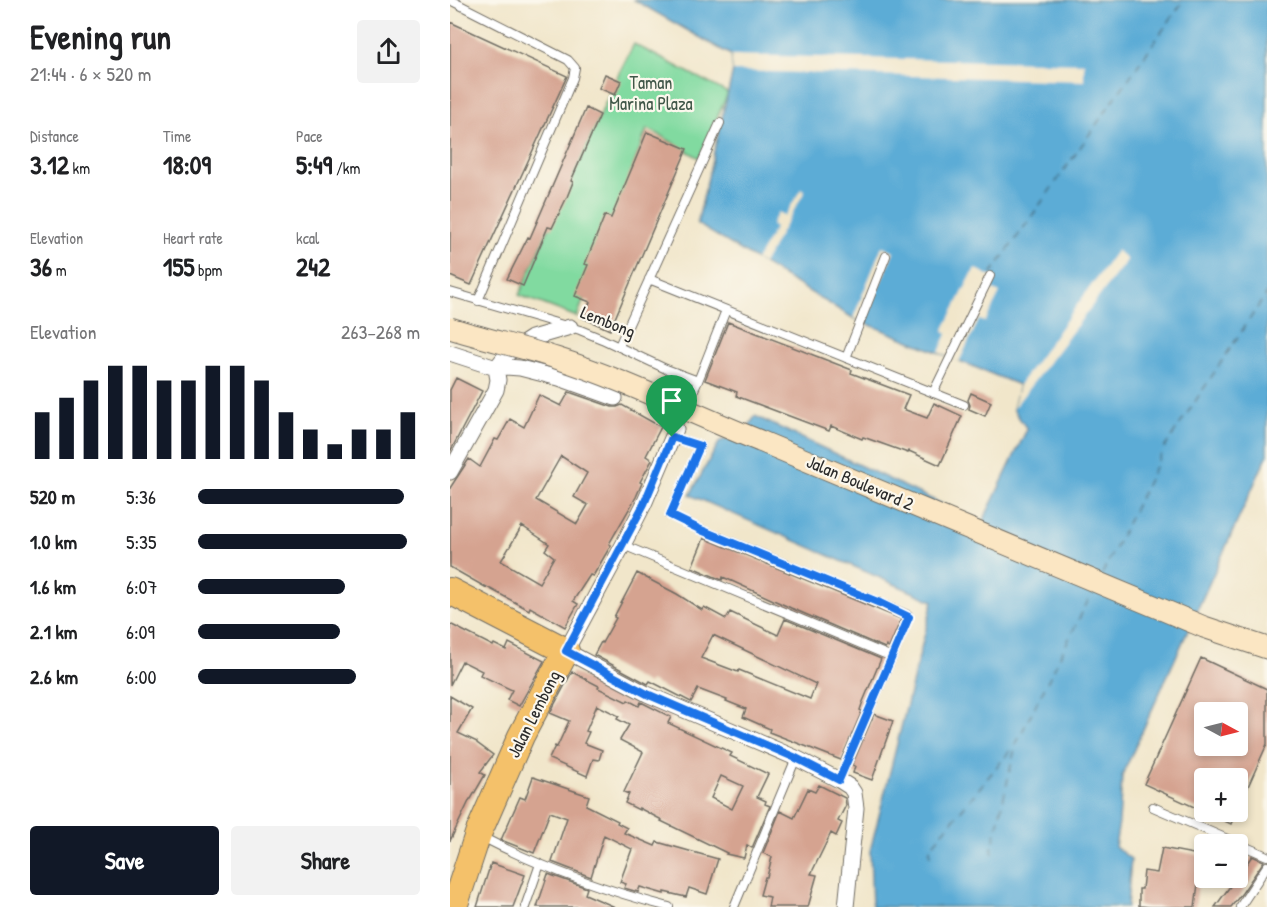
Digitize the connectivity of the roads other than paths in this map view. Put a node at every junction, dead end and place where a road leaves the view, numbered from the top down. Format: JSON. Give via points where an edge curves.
{"nodes":[{"id":1,"x":450,"y":0,"type":"edge"},
{"id":2,"x":720,"y":123,"type":"dead end"},
{"id":3,"x":886,"y":256,"type":"dead end"},
{"id":4,"x":990,"y":276,"type":"dead end"},
{"id":5,"x":650,"y":279,"type":"junction"},
{"id":6,"x":450,"y":292,"type":"edge"},
{"id":7,"x":478,"y":301,"type":"junction"},
{"id":8,"x":726,"y":310,"type":"junction"},
{"id":9,"x":570,"y":327,"type":"junction"},
{"id":10,"x":450,"y":328,"type":"edge"},
{"id":11,"x":619,"y":346,"type":"junction"},
{"id":12,"x":450,"y":353,"type":"edge"},
{"id":13,"x":846,"y":358,"type":"junction"},
{"id":14,"x":496,"y":368,"type":"junction"},
{"id":15,"x":698,"y":381,"type":"junction"},
{"id":16,"x":933,"y":393,"type":"junction"},
{"id":17,"x":615,"y":398,"type":"dead end"},
{"id":18,"x":964,"y":405,"type":"dead end"},
{"id":19,"x":674,"y":433,"type":"junction"},
{"id":20,"x":450,"y":472,"type":"edge"},
{"id":21,"x":623,"y":545,"type":"junction"},
{"id":22,"x":450,"y":591,"type":"edge"},
{"id":23,"x":1267,"y":648,"type":"edge"},
{"id":24,"x":566,"y":651,"type":"junction"},
{"id":25,"x":892,"y":657,"type":"junction"},
{"id":26,"x":796,"y":758,"type":"junction"},
{"id":27,"x":839,"y":780,"type":"junction"},
{"id":28,"x":1153,"y":807,"type":"dead end"},
{"id":29,"x":478,"y":834,"type":"junction"},
{"id":30,"x":1267,"y":856,"type":"edge"},
{"id":31,"x":540,"y":864,"type":"junction"},
{"id":32,"x":1267,"y":867,"type":"edge"},
{"id":33,"x":454,"y":907,"type":"edge"},
{"id":34,"x":525,"y":907,"type":"edge"},
{"id":35,"x":669,"y":907,"type":"edge"},
{"id":36,"x":734,"y":907,"type":"edge"},
{"id":37,"x":846,"y":907,"type":"edge"},
{"id":38,"x":1240,"y":907,"type":"edge"}],
"edges":[{"from":1,"to":7,"type":"lane","via":[[568,60],[575,68]]},
{"from":2,"to":5,"type":"lane"},
{"from":3,"to":13,"type":"lane"},
{"from":4,"to":16,"type":"lane"},
{"from":5,"to":8,"type":"lane"},
{"from":5,"to":11,"type":"lane"},
{"from":6,"to":7,"type":"lane","name":"Lembong"},
{"from":7,"to":9,"type":"lane","name":"Lembong"},
{"from":8,"to":13,"type":"lane"},
{"from":8,"to":15,"type":"lane"},
{"from":9,"to":11,"type":"lane","name":"Lembong"},
{"from":9,"to":14,"type":"street","via":[[532,338],[507,354]]},
{"from":10,"to":23,"type":"main road","name":"Jalan Boulevard 2","bridge":true,"via":[[612,378],[1204,627]]},
{"from":11,"to":15,"type":"lane","name":"Lembong"},
{"from":12,"to":14,"type":"street"},
{"from":13,"to":16,"type":"lane"},
{"from":14,"to":17,"type":"street","via":[[520,368]]},
{"from":14,"to":20,"type":"street","via":[[498,384]]},
{"from":15,"to":19,"type":"lane"},
{"from":16,"to":18,"type":"lane"},
{"from":19,"to":21,"type":"street","name":"Jalan Lembong"},
{"from":19,"to":25,"type":"lane","via":[[700,446],[670,515],[908,615]]},
{"from":21,"to":24,"type":"street","name":"Jalan Lembong"},
{"from":21,"to":25,"type":"lane"},
{"from":22,"to":24,"type":"highway"},
{"from":24,"to":26,"type":"street","via":[[647,694]]},
{"from":24,"to":29,"type":"highway","name":"Jalan Lembong","via":[[521,736]]},
{"from":25,"to":27,"type":"lane"},
{"from":26,"to":27,"type":"street"},
{"from":26,"to":36,"type":"lane"},
{"from":27,"to":37,"type":"street","via":[[850,787],[856,799]]},
{"from":28,"to":30,"type":"lane"},
{"from":29,"to":31,"type":"lane"},
{"from":29,"to":33,"type":"highway","name":"Jalan Lembong"},
{"from":31,"to":34,"type":"lane"},
{"from":31,"to":35,"type":"lane","via":[[593,885]]},
{"from":32,"to":38,"type":"lane"}]}
